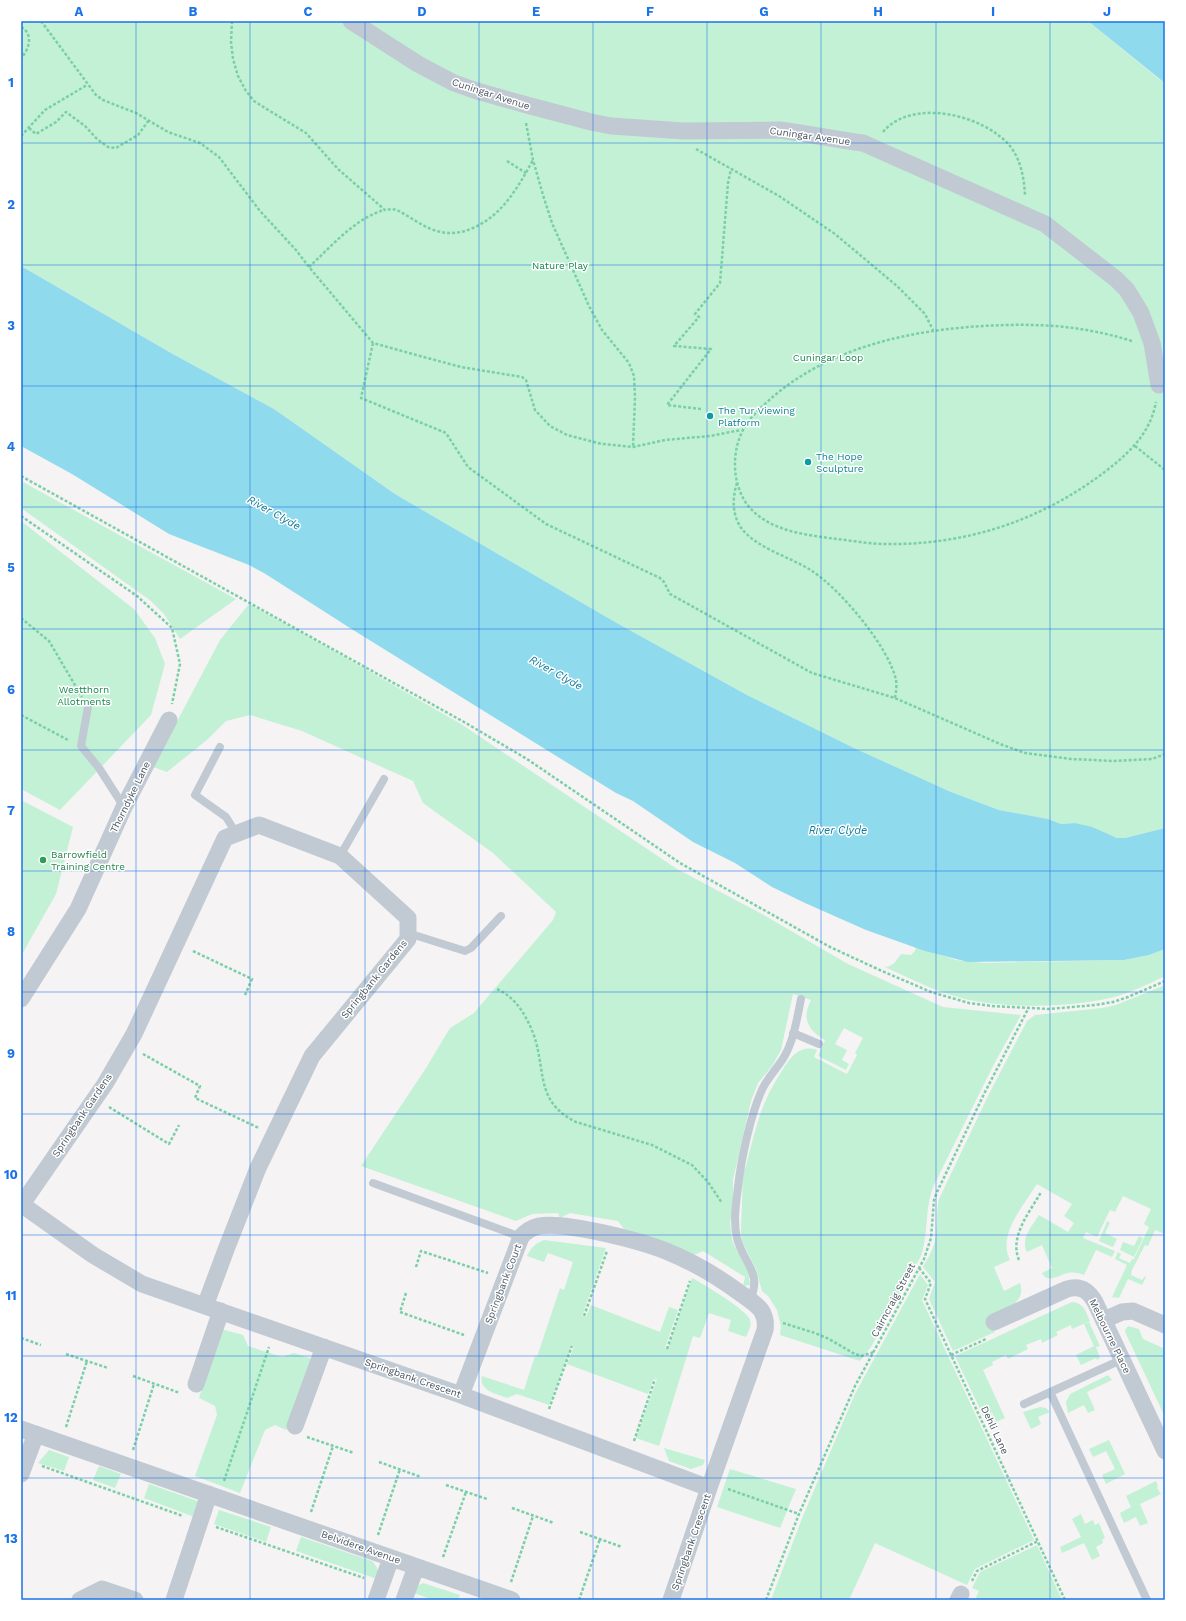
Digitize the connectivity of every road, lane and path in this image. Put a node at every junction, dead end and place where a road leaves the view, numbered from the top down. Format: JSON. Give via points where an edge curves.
{"nodes":[{"id":1,"x":41,"y":21,"type":"edge"},
{"id":2,"x":232,"y":21,"type":"edge"},
{"id":3,"x":351,"y":21,"type":"edge"},
{"id":4,"x":21,"y":27,"type":"edge"},
{"id":5,"x":21,"y":58,"type":"edge"},
{"id":6,"x":87,"y":85,"type":"junction"},
{"id":7,"x":523,"y":104,"type":"junction"},
{"id":8,"x":149,"y":120,"type":"junction"},
{"id":9,"x":29,"y":128,"type":"junction"},
{"id":10,"x":684,"y":131,"type":"junction"},
{"id":11,"x":21,"y":136,"type":"edge"},
{"id":12,"x":874,"y":148,"type":"junction"},
{"id":13,"x":533,"y":160,"type":"junction"},
{"id":14,"x":508,"y":161,"type":"dead end"},
{"id":15,"x":731,"y":169,"type":"junction"},
{"id":16,"x":526,"y":173,"type":"junction"},
{"id":17,"x":385,"y":210,"type":"junction"},
{"id":18,"x":1022,"y":213,"type":"junction"},
{"id":19,"x":309,"y":267,"type":"junction"},
{"id":20,"x":933,"y":330,"type":"junction"},
{"id":21,"x":373,"y":343,"type":"junction"},
{"id":22,"x":1153,"y":350,"type":"junction"},
{"id":23,"x":1162,"y":383,"type":"edge"},
{"id":24,"x":701,"y":409,"type":"dead end"},
{"id":25,"x":742,"y":430,"type":"junction"},
{"id":26,"x":1135,"y":446,"type":"junction"},
{"id":27,"x":633,"y":447,"type":"junction"},
{"id":28,"x":1165,"y":470,"type":"edge"},
{"id":29,"x":21,"y":476,"type":"edge"},
{"id":30,"x":737,"y":483,"type":"junction"},
{"id":31,"x":21,"y":516,"type":"edge"},
{"id":32,"x":21,"y":618,"type":"edge"},
{"id":33,"x":895,"y":698,"type":"junction"},
{"id":34,"x":88,"y":707,"type":"joint"},
{"id":35,"x":21,"y":715,"type":"edge"},
{"id":36,"x":169,"y":720,"type":"joint"},
{"id":37,"x":81,"y":746,"type":"junction"},
{"id":38,"x":220,"y":747,"type":"dead end"},
{"id":39,"x":1165,"y":754,"type":"edge"},
{"id":40,"x":384,"y":779,"type":"dead end"},
{"id":41,"x":124,"y":807,"type":"junction"},
{"id":42,"x":236,"y":833,"type":"junction"},
{"id":43,"x":340,"y":856,"type":"junction"},
{"id":44,"x":501,"y":916,"type":"dead end"},
{"id":45,"x":408,"y":933,"type":"junction"},
{"id":46,"x":176,"y":943,"type":"junction"},
{"id":47,"x":1165,"y":981,"type":"edge"},
{"id":48,"x":497,"y":989,"type":"dead end"},
{"id":49,"x":245,"y":994,"type":"dead end"},
{"id":50,"x":21,"y":999,"type":"edge"},
{"id":51,"x":801,"y":999,"type":"dead end"},
{"id":52,"x":1028,"y":1009,"type":"junction"},
{"id":53,"x":793,"y":1033,"type":"junction"},
{"id":54,"x":819,"y":1044,"type":"dead end"},
{"id":55,"x":127,"y":1045,"type":"junction"},
{"id":56,"x":95,"y":1098,"type":"junction"},
{"id":57,"x":179,"y":1125,"type":"dead end"},
{"id":58,"x":273,"y":1135,"type":"junction"},
{"id":59,"x":373,"y":1184,"type":"dead end"},
{"id":60,"x":1041,"y":1192,"type":"dead end"},
{"id":61,"x":21,"y":1204,"type":"edge"},
{"id":62,"x":724,"y":1206,"type":"dead end"},
{"id":63,"x":613,"y":1236,"type":"junction"},
{"id":64,"x":521,"y":1237,"type":"junction"},
{"id":65,"x":1019,"y":1260,"type":"dead end"},
{"id":66,"x":696,"y":1265,"type":"junction"},
{"id":67,"x":416,"y":1267,"type":"dead end"},
{"id":68,"x":919,"y":1268,"type":"junction"},
{"id":69,"x":505,"y":1279,"type":"junction"},
{"id":70,"x":406,"y":1293,"type":"dead end"},
{"id":71,"x":750,"y":1300,"type":"junction"},
{"id":72,"x":205,"y":1306,"type":"junction"},
{"id":73,"x":221,"y":1312,"type":"junction"},
{"id":74,"x":584,"y":1316,"type":"dead end"},
{"id":75,"x":765,"y":1319,"type":"junction"},
{"id":76,"x":1104,"y":1320,"type":"junction"},
{"id":77,"x":994,"y":1322,"type":"joint"},
{"id":78,"x":1165,"y":1325,"type":"edge"},
{"id":79,"x":274,"y":1330,"type":"junction"},
{"id":80,"x":21,"y":1338,"type":"edge"},
{"id":81,"x":482,"y":1342,"type":"junction"},
{"id":82,"x":41,"y":1345,"type":"dead end"},
{"id":83,"x":572,"y":1346,"type":"dead end"},
{"id":84,"x":324,"y":1347,"type":"junction"},
{"id":85,"x":667,"y":1349,"type":"dead end"},
{"id":86,"x":874,"y":1352,"type":"junction"},
{"id":87,"x":66,"y":1354,"type":"dead end"},
{"id":88,"x":951,"y":1355,"type":"junction"},
{"id":89,"x":1122,"y":1360,"type":"junction"},
{"id":90,"x":87,"y":1361,"type":"junction"},
{"id":91,"x":108,"y":1368,"type":"dead end"},
{"id":92,"x":133,"y":1376,"type":"dead end"},
{"id":93,"x":655,"y":1379,"type":"dead end"},
{"id":94,"x":154,"y":1384,"type":"junction"},
{"id":95,"x":196,"y":1384,"type":"dead end"},
{"id":96,"x":1050,"y":1392,"type":"junction"},
{"id":97,"x":181,"y":1393,"type":"dead end"},
{"id":98,"x":461,"y":1395,"type":"junction"},
{"id":99,"x":1024,"y":1404,"type":"dead end"},
{"id":100,"x":543,"y":1426,"type":"junction"},
{"id":101,"x":28,"y":1431,"type":"edge"},
{"id":102,"x":300,"y":1431,"type":"joint"},
{"id":103,"x":61,"y":1442,"type":"junction"},
{"id":104,"x":333,"y":1446,"type":"junction"},
{"id":105,"x":1164,"y":1447,"type":"edge"},
{"id":106,"x":354,"y":1453,"type":"dead end"},
{"id":107,"x":628,"y":1458,"type":"junction"},
{"id":108,"x":379,"y":1462,"type":"dead end"},
{"id":109,"x":128,"y":1466,"type":"junction"},
{"id":110,"x":23,"y":1468,"type":"edge"},
{"id":111,"x":400,"y":1469,"type":"junction"},
{"id":112,"x":421,"y":1477,"type":"dead end"},
{"id":113,"x":446,"y":1485,"type":"dead end"},
{"id":114,"x":710,"y":1486,"type":"junction"},
{"id":115,"x":466,"y":1492,"type":"junction"},
{"id":116,"x":214,"y":1496,"type":"junction"},
{"id":117,"x":487,"y":1499,"type":"dead end"},
{"id":118,"x":512,"y":1508,"type":"dead end"},
{"id":119,"x":799,"y":1514,"type":"junction"},
{"id":120,"x":533,"y":1516,"type":"junction"},
{"id":121,"x":200,"y":1522,"type":"junction"},
{"id":122,"x":554,"y":1523,"type":"dead end"},
{"id":123,"x":305,"y":1528,"type":"junction"},
{"id":124,"x":580,"y":1532,"type":"dead end"},
{"id":125,"x":600,"y":1539,"type":"junction"},
{"id":126,"x":1038,"y":1541,"type":"junction"},
{"id":127,"x":622,"y":1547,"type":"dead end"},
{"id":128,"x":373,"y":1551,"type":"junction"},
{"id":129,"x":391,"y":1558,"type":"junction"},
{"id":130,"x":416,"y":1567,"type":"junction"},
{"id":131,"x":438,"y":1574,"type":"junction"},
{"id":132,"x":379,"y":1592,"type":"edge"},
{"id":133,"x":960,"y":1597,"type":"edge"},
{"id":134,"x":509,"y":1599,"type":"edge"},
{"id":135,"x":80,"y":1600,"type":"edge"},
{"id":136,"x":135,"y":1600,"type":"edge"},
{"id":137,"x":174,"y":1600,"type":"edge"},
{"id":138,"x":404,"y":1600,"type":"edge"},
{"id":139,"x":579,"y":1600,"type":"edge"},
{"id":140,"x":671,"y":1600,"type":"edge"},
{"id":141,"x":766,"y":1600,"type":"edge"},
{"id":142,"x":1065,"y":1600,"type":"edge"},
{"id":143,"x":1147,"y":1600,"type":"edge"}],
"edges":[{"from":1,"to":6,"type":"path"},
{"from":2,"to":17,"type":"path","via":[[233,59],[246,91],[265,108],[306,133],[344,174]]},
{"from":3,"to":7,"type":"street","name":"Cuningar Avenue","via":[[386,45],[444,78],[477,91]]},
{"from":4,"to":5,"type":"path","via":[[27,32],[29,41],[28,50]]},
{"from":6,"to":8,"type":"path","via":[[103,100]]},
{"from":6,"to":9,"type":"path","via":[[45,110]]},
{"from":7,"to":10,"type":"street","name":"Cuningar Avenue","via":[[611,126]]},
{"from":7,"to":13,"type":"path"},
{"from":8,"to":9,"type":"path","via":[[138,135],[116,148],[108,147],[66,112],[56,122],[36,134]]},
{"from":8,"to":19,"type":"path","via":[[168,132],[200,143],[219,157],[260,211]]},
{"from":9,"to":11,"type":"path"},
{"from":10,"to":12,"type":"street","name":"Cuningar Avenue","via":[[781,130],[855,142]]},
{"from":10,"to":15,"type":"path","via":[[692,147]]},
{"from":12,"to":18,"type":"street","name":"Cuningar Avenue"},
{"from":12,"to":18,"type":"path","via":[[884,130],[892,124],[919,114],[947,113],[975,122],[1000,136],[1017,157],[1024,186],[1025,202]]},
{"from":13,"to":16,"type":"path"},
{"from":13,"to":27,"type":"path","via":[[552,222],[589,306],[602,330],[632,370],[635,397]]},
{"from":14,"to":16,"type":"path"},
{"from":15,"to":20,"type":"path","via":[[798,208],[860,254],[925,314]]},
{"from":15,"to":24,"type":"path","via":[[720,283],[695,314],[699,317],[674,346],[711,349],[667,405]]},
{"from":16,"to":17,"type":"path","via":[[498,212],[477,227],[464,231],[452,234],[440,232],[397,210]]},
{"from":17,"to":19,"type":"path","via":[[360,221]]},
{"from":18,"to":22,"type":"street","name":"Cuningar Avenue","via":[[1054,230],[1127,290],[1141,313]]},
{"from":19,"to":21,"type":"path"},
{"from":20,"to":22,"type":"path","via":[[1002,325],[1072,327],[1116,336]]},
{"from":20,"to":25,"type":"path","via":[[871,344],[811,369],[769,400]]},
{"from":21,"to":27,"type":"path","via":[[461,367],[522,377],[526,380],[535,410],[550,426],[574,437],[602,444]]},
{"from":21,"to":33,"type":"path","via":[[361,398],[446,433],[468,467],[546,524],[660,578],[670,594],[812,674]]},
{"from":22,"to":23,"type":"street","name":"Cuningar Avenue"},
{"from":23,"to":26,"type":"path","via":[[1153,415]]},
{"from":25,"to":27,"type":"path"},
{"from":25,"to":30,"type":"path","via":[[735,452]]},
{"from":26,"to":28,"type":"path"},
{"from":26,"to":30,"type":"path","via":[[1081,489],[1032,516],[981,533],[923,542],[885,544],[787,530],[765,521],[756,514],[748,505]]},
{"from":29,"to":52,"type":"path","via":[[464,722],[527,759],[680,863],[830,947],[882,972],[947,997],[969,1003]]},
{"from":30,"to":33,"type":"path","via":[[733,494],[734,507],[741,528],[755,540],[812,571],[846,601],[890,663],[896,681]]},
{"from":31,"to":36,"type":"path","via":[[137,596],[172,628],[180,664]]},
{"from":32,"to":34,"type":"path","via":[[49,641]]},
{"from":33,"to":39,"type":"path","via":[[1026,753],[1113,761],[1152,759]]},
{"from":34,"to":37,"type":"lane"},
{"from":35,"to":37,"type":"path"},
{"from":36,"to":41,"type":"street","name":"Thorndyke Lane"},
{"from":37,"to":41,"type":"lane","via":[[99,768]]},
{"from":38,"to":42,"type":"lane","via":[[195,795],[226,817]]},
{"from":40,"to":43,"type":"lane"},
{"from":41,"to":50,"type":"street","name":"Thorndyke Lane","via":[[78,909]]},
{"from":42,"to":43,"type":"street","name":"Springbank Gardens","via":[[259,825]]},
{"from":42,"to":46,"type":"street","name":"Springbank Gardens","via":[[225,838]]},
{"from":43,"to":45,"type":"street","name":"Springbank Gardens","via":[[408,918]]},
{"from":44,"to":45,"type":"lane","via":[[471,948],[464,951]]},
{"from":45,"to":58,"type":"street","name":"Springbank Gardens","via":[[408,939],[312,1056]]},
{"from":46,"to":49,"type":"path","via":[[252,979]]},
{"from":46,"to":55,"type":"street","name":"Springbank Gardens"},
{"from":47,"to":52,"type":"path","via":[[1104,1004]]},
{"from":48,"to":62,"type":"path","via":[[513,999],[529,1023],[536,1042],[543,1084],[557,1109],[576,1122],[652,1145],[692,1165],[708,1182]]},
{"from":51,"to":53,"type":"lane"},
{"from":52,"to":68,"type":"path","name":"Cairncraig Street","via":[[937,1192],[931,1238]]},
{"from":53,"to":54,"type":"lane"},
{"from":53,"to":71,"type":"lane","via":[[784,1058],[761,1091],[741,1163],[735,1227],[739,1246],[754,1276],[755,1287]]},
{"from":55,"to":56,"type":"street","name":"Springbank Gardens"},
{"from":55,"to":58,"type":"path","via":[[200,1086],[195,1098]]},
{"from":56,"to":57,"type":"path","via":[[169,1144]]},
{"from":56,"to":61,"type":"street","name":"Springbank Gardens"},
{"from":58,"to":72,"type":"street","name":"Springbank Gardens","via":[[252,1182]]},
{"from":59,"to":64,"type":"lane"},
{"from":60,"to":65,"type":"path","via":[[1016,1242]]},
{"from":61,"to":72,"type":"street","name":"Springbank Crescent","via":[[93,1255],[142,1284]]},
{"from":63,"to":64,"type":"street","name":"Springbank Court","via":[[572,1228],[541,1226],[532,1228]]},
{"from":63,"to":66,"type":"street","name":"Springbank Court","via":[[665,1250]]},
{"from":63,"to":74,"type":"path"},
{"from":64,"to":69,"type":"street","name":"Springbank Court"},
{"from":66,"to":71,"type":"street","name":"Springbank Court"},
{"from":66,"to":85,"type":"path"},
{"from":67,"to":69,"type":"path","via":[[421,1251]]},
{"from":68,"to":86,"type":"path","name":"Cairncraig Street"},
{"from":68,"to":88,"type":"path","name":"Dehli Lane","via":[[931,1283],[925,1299]]},
{"from":69,"to":81,"type":"street","name":"Springbank Court"},
{"from":70,"to":81,"type":"path","via":[[400,1312]]},
{"from":71,"to":75,"type":"street","name":"Springbank Court","via":[[762,1311]]},
{"from":72,"to":73,"type":"street","name":"Springbank Crescent"},
{"from":73,"to":79,"type":"street","name":"Springbank Crescent"},
{"from":73,"to":95,"type":"street"},
{"from":75,"to":86,"type":"path","via":[[815,1333],[861,1356]]},
{"from":75,"to":114,"type":"street","via":[[765,1330]]},
{"from":76,"to":77,"type":"street","name":"Melbourne Place","via":[[1092,1296],[1078,1287],[1067,1289]]},
{"from":76,"to":78,"type":"street","via":[[1128,1311],[1138,1312]]},
{"from":76,"to":89,"type":"street","name":"Melbourne Place"},
{"from":77,"to":88,"type":"path","via":[[999,1333]]},
{"from":79,"to":84,"type":"street","name":"Springbank Crescent"},
{"from":79,"to":116,"type":"path"},
{"from":80,"to":82,"type":"path"},
{"from":81,"to":98,"type":"street","name":"Springbank Court"},
{"from":83,"to":100,"type":"path"},
{"from":84,"to":98,"type":"street","name":"Springbank Crescent"},
{"from":84,"to":102,"type":"street"},
{"from":86,"to":119,"type":"path","name":"Cairncraig Street","via":[[855,1386]]},
{"from":87,"to":90,"type":"path"},
{"from":88,"to":126,"type":"path","name":"Dehli Lane"},
{"from":89,"to":96,"type":"lane"},
{"from":89,"to":105,"type":"street","name":"Melbourne Place"},
{"from":90,"to":91,"type":"path"},
{"from":90,"to":103,"type":"path"},
{"from":92,"to":94,"type":"path"},
{"from":93,"to":107,"type":"path"},
{"from":94,"to":97,"type":"path"},
{"from":94,"to":109,"type":"path"},
{"from":96,"to":99,"type":"lane"},
{"from":96,"to":143,"type":"lane"},
{"from":98,"to":100,"type":"street","name":"Springbank Crescent"},
{"from":100,"to":107,"type":"street","name":"Springbank Crescent"},
{"from":101,"to":103,"type":"street","name":"Belvidere Avenue"},
{"from":101,"to":110,"type":"street"},
{"from":102,"to":104,"type":"path"},
{"from":103,"to":109,"type":"street","name":"Belvidere Avenue"},
{"from":104,"to":106,"type":"path"},
{"from":104,"to":123,"type":"path"},
{"from":107,"to":114,"type":"street","name":"Springbank Crescent"},
{"from":108,"to":111,"type":"path"},
{"from":109,"to":116,"type":"street","name":"Belvidere Avenue"},
{"from":110,"to":121,"type":"path"},
{"from":111,"to":112,"type":"path"},
{"from":111,"to":128,"type":"path"},
{"from":113,"to":115,"type":"path"},
{"from":114,"to":119,"type":"path"},
{"from":114,"to":140,"type":"street","name":"Springbank Crescent"},
{"from":115,"to":117,"type":"path"},
{"from":115,"to":131,"type":"path"},
{"from":116,"to":121,"type":"street"},
{"from":116,"to":123,"type":"street","name":"Belvidere Avenue"},
{"from":118,"to":120,"type":"path"},
{"from":119,"to":141,"type":"path","name":"Cairncraig Street"},
{"from":120,"to":122,"type":"path"},
{"from":120,"to":134,"type":"path"},
{"from":121,"to":132,"type":"path"},
{"from":121,"to":137,"type":"street"},
{"from":123,"to":128,"type":"street","name":"Belvidere Avenue"},
{"from":124,"to":125,"type":"path"},
{"from":125,"to":127,"type":"path"},
{"from":125,"to":139,"type":"path"},
{"from":126,"to":133,"type":"path","via":[[977,1570]]},
{"from":126,"to":142,"type":"path","name":"Dehli Lane"},
{"from":128,"to":129,"type":"street","name":"Belvidere Avenue"},
{"from":129,"to":130,"type":"street","name":"Belvidere Avenue"},
{"from":129,"to":132,"type":"street"},
{"from":130,"to":131,"type":"street","name":"Belvidere Avenue"},
{"from":130,"to":138,"type":"street"},
{"from":131,"to":134,"type":"street","name":"Belvidere Avenue"},
{"from":135,"to":136,"type":"street","via":[[102,1589]]}]}
